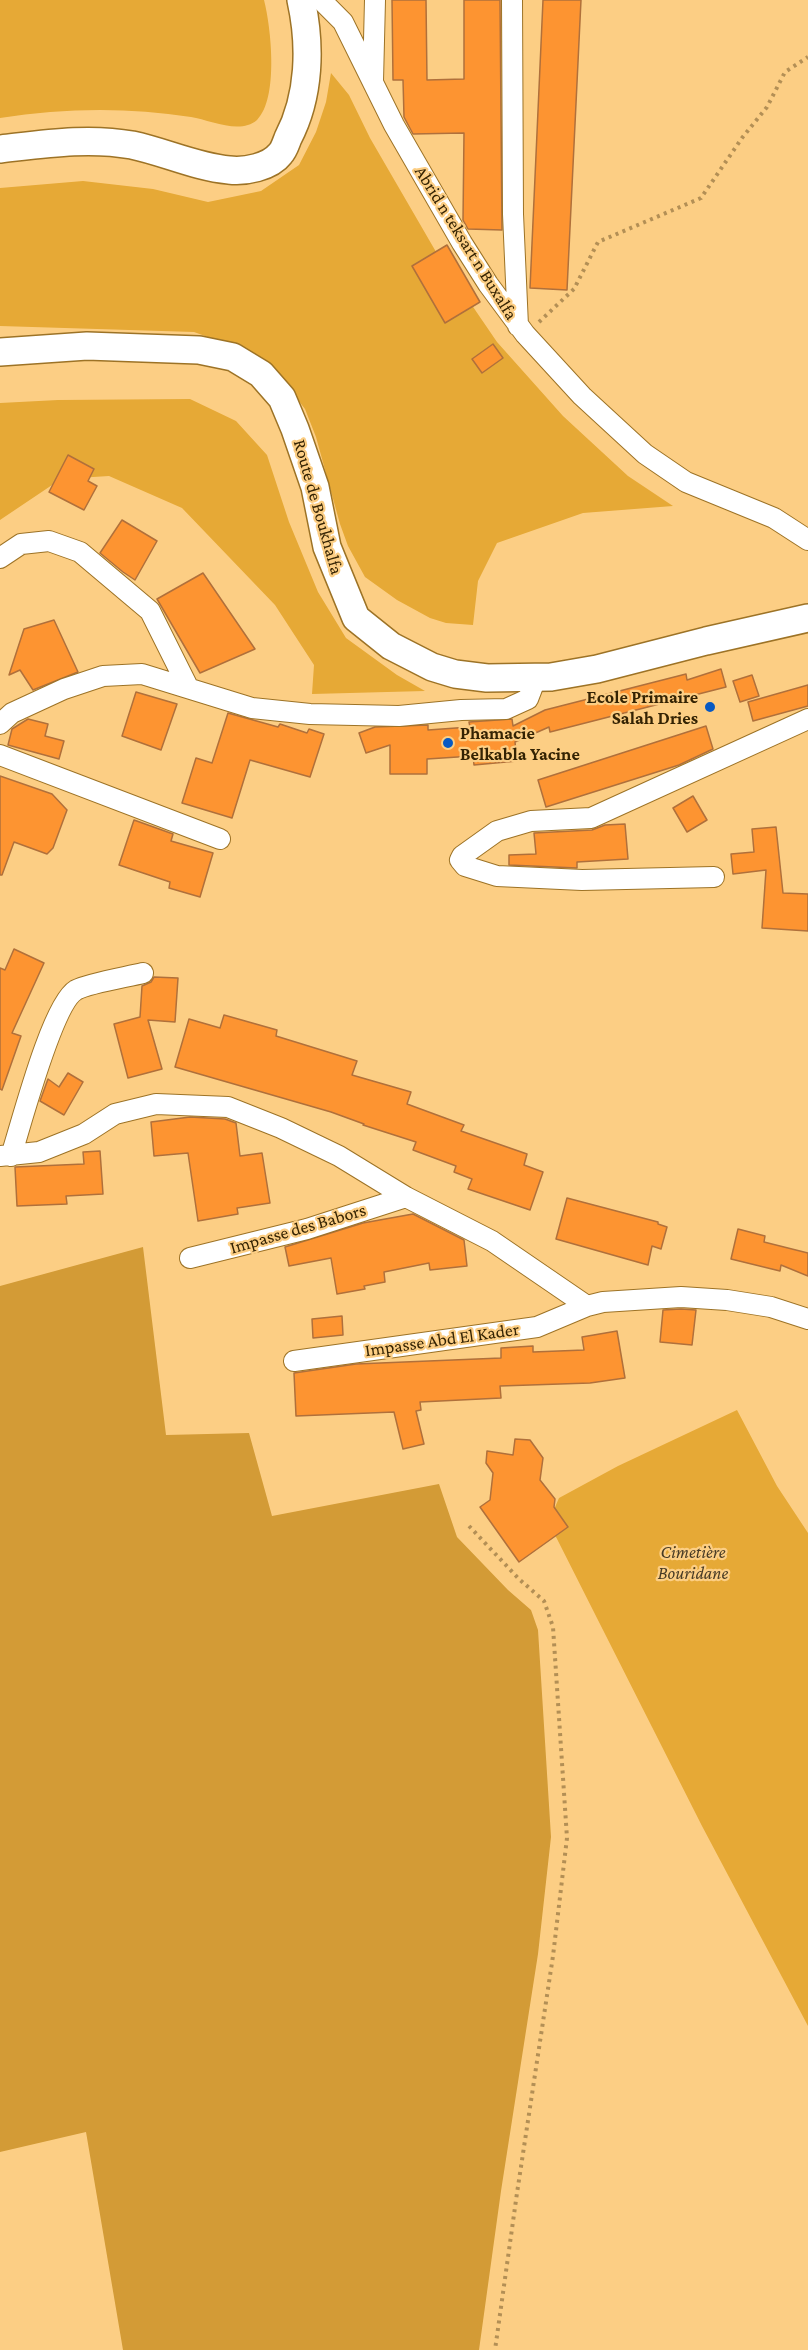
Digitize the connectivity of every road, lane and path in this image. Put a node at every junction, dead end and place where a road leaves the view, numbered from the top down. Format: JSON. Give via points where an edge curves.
{"nodes":[{"id":1,"x":301,"y":0,"type":"edge"},
{"id":2,"x":321,"y":0,"type":"edge"},
{"id":3,"x":375,"y":0,"type":"edge"},
{"id":4,"x":512,"y":0,"type":"edge"},
{"id":5,"x":808,"y":57,"type":"edge"},
{"id":6,"x":373,"y":83,"type":"junction"},
{"id":7,"x":0,"y":149,"type":"edge"},
{"id":8,"x":522,"y":330,"type":"junction"},
{"id":9,"x":0,"y":352,"type":"edge"},
{"id":10,"x":808,"y":540,"type":"edge"},
{"id":11,"x":0,"y":558,"type":"edge"},
{"id":12,"x":808,"y":618,"type":"edge"},
{"id":13,"x":536,"y":678,"type":"junction"},
{"id":14,"x":189,"y":687,"type":"junction"},
{"id":15,"x":808,"y":719,"type":"edge"},
{"id":16,"x":0,"y":724,"type":"edge"},
{"id":17,"x":0,"y":755,"type":"edge"},
{"id":18,"x":220,"y":839,"type":"dead end"},
{"id":19,"x":714,"y":877,"type":"dead end"},
{"id":20,"x":143,"y":973,"type":"dead end"},
{"id":21,"x":6,"y":1156,"type":"edge"},
{"id":22,"x":406,"y":1197,"type":"junction"},
{"id":23,"x":190,"y":1258,"type":"dead end"},
{"id":24,"x":587,"y":1306,"type":"junction"},
{"id":25,"x":808,"y":1319,"type":"edge"},
{"id":26,"x":294,"y":1361,"type":"dead end"},
{"id":27,"x":469,"y":1526,"type":"dead end"},
{"id":28,"x":495,"y":2350,"type":"edge"}],
"edges":[{"from":1,"to":7,"type":"main road","via":[[306,23],[303,103],[279,156],[258,168],[230,171],[97,141]]},
{"from":2,"to":6,"type":"street","name":"Abrid n teksart n Buxalfa","via":[[343,22]]},
{"from":3,"to":6,"type":"street"},
{"from":4,"to":8,"type":"street","via":[[513,214]]},
{"from":5,"to":8,"type":"path","via":[[784,72],[768,106],[701,198],[598,242],[574,289]]},
{"from":6,"to":8,"type":"street","name":"Abrid n teksart n Buxalfa","via":[[462,243]]},
{"from":8,"to":10,"type":"street","name":"Abrid n teksart n Buxalfa","via":[[582,396],[645,454],[686,482],[774,518]]},
{"from":9,"to":13,"type":"main road","name":"Route de Boukhalfa","via":[[87,346],[199,350],[233,357],[261,374],[282,398],[295,429],[315,487],[327,547],[356,618],[391,646],[432,667],[486,678]]},
{"from":11,"to":14,"type":"street","via":[[21,544],[49,541],[80,552],[150,611]]},
{"from":12,"to":13,"type":"main road","name":"Route de Boukhalfa","via":[[597,669]]},
{"from":13,"to":14,"type":"street","via":[[528,699],[506,709],[399,716],[252,708]]},
{"from":14,"to":16,"type":"street","via":[[142,674],[104,676],[22,708]]},
{"from":15,"to":19,"type":"street","via":[[591,818],[531,821],[497,831],[460,860],[465,866],[497,876],[582,880]]},
{"from":17,"to":18,"type":"street"},
{"from":20,"to":21,"type":"street","via":[[76,990],[66,1001],[52,1028]]},
{"from":21,"to":22,"type":"street","via":[[39,1152],[84,1134],[115,1114],[156,1104],[228,1107],[339,1156]]},
{"from":22,"to":23,"type":"street","name":"Impasse des Babors","via":[[308,1229]]},
{"from":22,"to":24,"type":"street","via":[[492,1241]]},
{"from":24,"to":25,"type":"street","name":"Impasse Abd El Kader","via":[[681,1297],[771,1307]]},
{"from":24,"to":26,"type":"street","name":"Impasse Abd El Kader","via":[[537,1327]]},
{"from":27,"to":28,"type":"path","via":[[544,1601],[553,1627],[567,1838]]}]}
